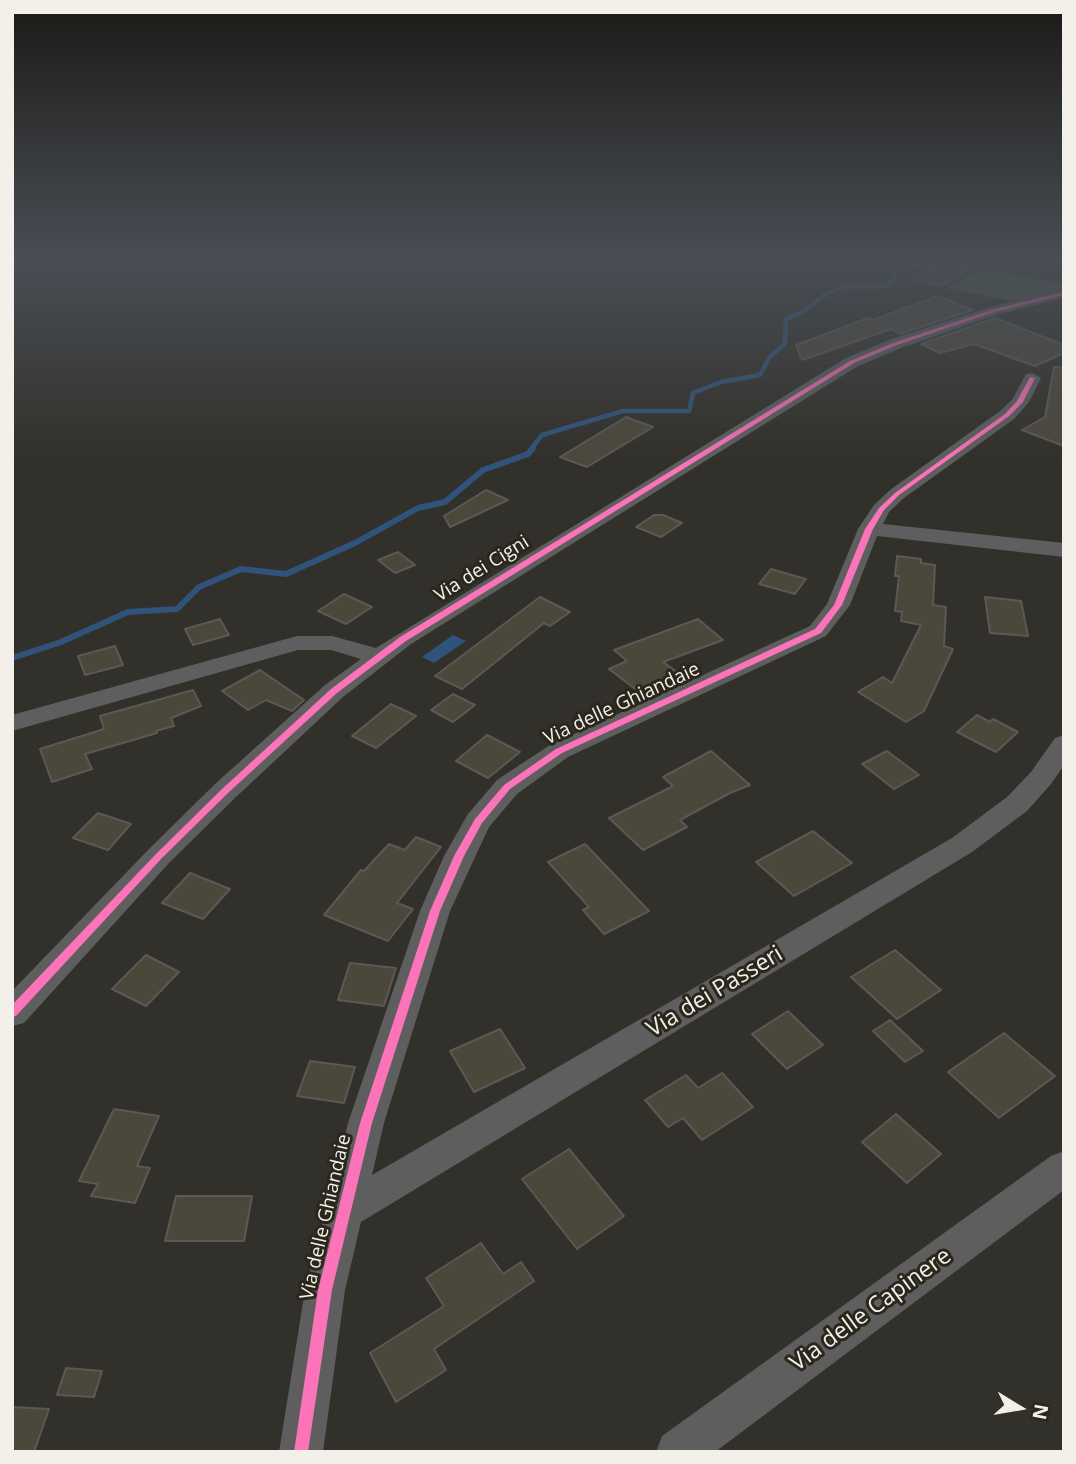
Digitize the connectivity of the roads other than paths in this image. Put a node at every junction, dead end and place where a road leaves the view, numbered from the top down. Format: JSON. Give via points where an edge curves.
{"nodes":[{"id":1,"x":945,"y":327,"type":"edge"},
{"id":2,"x":1032,"y":378,"type":"dead end"},
{"id":3,"x":869,"y":529,"type":"junction"},
{"id":4,"x":1064,"y":550,"type":"edge"},
{"id":5,"x":379,"y":656,"type":"junction"},
{"id":6,"x":12,"y":723,"type":"edge"},
{"id":7,"x":1064,"y":744,"type":"edge"},
{"id":8,"x":12,"y":1013,"type":"edge"},
{"id":9,"x":1064,"y":1168,"type":"edge"},
{"id":10,"x":342,"y":1212,"type":"junction"},
{"id":11,"x":301,"y":1452,"type":"edge"},
{"id":12,"x":678,"y":1452,"type":"edge"}],
"edges":[{"from":1,"to":5,"type":"street","name":"Via dei Cigni","via":[[847,365]]},
{"from":2,"to":3,"type":"street","name":"Via delle Ghiandaie","via":[[1012,411],[890,500]]},
{"from":3,"to":4,"type":"street"},
{"from":3,"to":10,"type":"street","name":"Via delle Ghiandaie","via":[[838,605],[818,631],[573,743],[519,777],[484,813],[458,856],[435,911]]},
{"from":5,"to":6,"type":"street","via":[[332,643],[297,643]]},
{"from":5,"to":8,"type":"street","name":"Via dei Cigni","via":[[225,791]]},
{"from":7,"to":10,"type":"street","name":"Via dei Passeri","via":[[1022,798],[962,845]]},
{"from":9,"to":12,"type":"street","name":"Via delle Capinere"},
{"from":10,"to":11,"type":"street","name":"Via delle Ghiandaie","via":[[325,1290]]}]}
